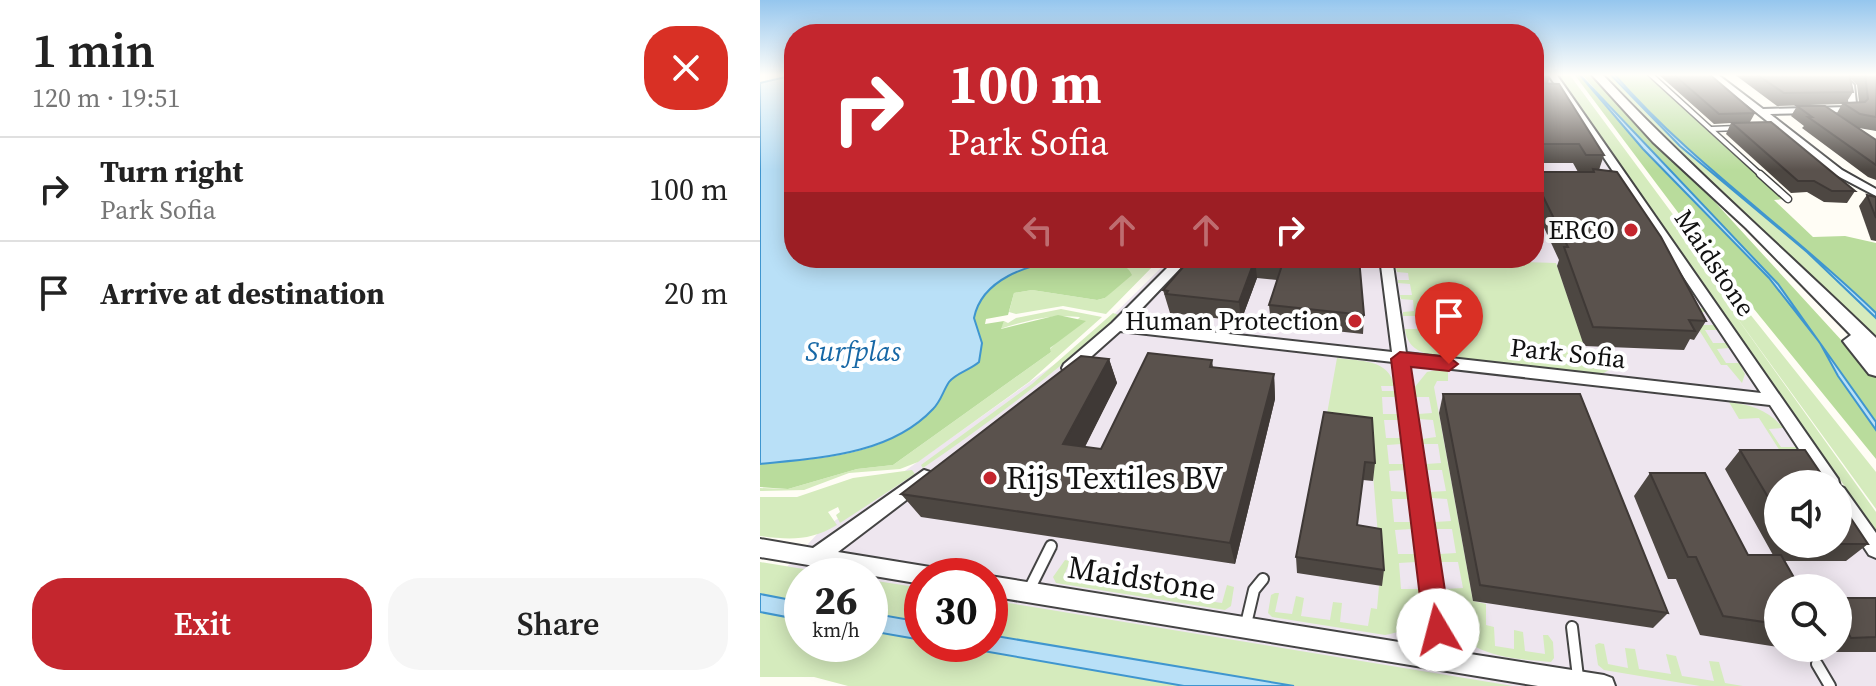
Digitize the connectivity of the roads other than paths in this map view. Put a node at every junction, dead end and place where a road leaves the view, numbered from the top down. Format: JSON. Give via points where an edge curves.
{"nodes":[{"id":1,"x":1569,"y":106,"type":"edge"},
{"id":2,"x":1626,"y":106,"type":"edge"},
{"id":3,"x":1686,"y":106,"type":"edge"},
{"id":4,"x":1753,"y":106,"type":"edge"},
{"id":5,"x":1853,"y":106,"type":"edge"},
{"id":6,"x":1819,"y":110,"type":"junction"},
{"id":7,"x":1761,"y":112,"type":"junction"},
{"id":8,"x":1835,"y":121,"type":"edge"},
{"id":9,"x":1781,"y":127,"type":"junction"},
{"id":10,"x":1753,"y":128,"type":"edge"},
{"id":11,"x":1767,"y":128,"type":"edge"},
{"id":12,"x":1711,"y":129,"type":"junction"},
{"id":13,"x":1610,"y":181,"type":"edge"},
{"id":14,"x":1625,"y":181,"type":"junction"},
{"id":15,"x":1876,"y":193,"type":"edge"},
{"id":16,"x":1788,"y":199,"type":"dead end"},
{"id":17,"x":1737,"y":215,"type":"junction"},
{"id":18,"x":1174,"y":268,"type":"edge"},
{"id":19,"x":1387,"y":268,"type":"edge"},
{"id":20,"x":1117,"y":326,"type":"junction"},
{"id":21,"x":1876,"y":349,"type":"edge"},
{"id":22,"x":1400,"y":359,"type":"junction"},
{"id":23,"x":1876,"y":369,"type":"edge"},
{"id":24,"x":1061,"y":375,"type":"edge"},
{"id":25,"x":1775,"y":400,"type":"junction"},
{"id":26,"x":937,"y":468,"type":"edge"},
{"id":27,"x":1822,"y":470,"type":"edge"},
{"id":28,"x":1852,"y":514,"type":"edge"},
{"id":29,"x":1051,"y":546,"type":"dead end"},
{"id":30,"x":760,"y":548,"type":"edge"},
{"id":31,"x":1876,"y":549,"type":"edge"},
{"id":32,"x":816,"y":557,"type":"junction"},
{"id":33,"x":904,"y":572,"type":"edge"},
{"id":34,"x":1263,"y":579,"type":"dead end"},
{"id":35,"x":1008,"y":589,"type":"edge"},
{"id":36,"x":1028,"y":592,"type":"junction"},
{"id":37,"x":1245,"y":627,"type":"junction"},
{"id":38,"x":1572,"y":627,"type":"dead end"},
{"id":39,"x":1442,"y":660,"type":"junction"},
{"id":40,"x":1817,"y":664,"type":"dead end"},
{"id":41,"x":1579,"y":682,"type":"junction"},
{"id":42,"x":1604,"y":686,"type":"edge"},
{"id":43,"x":1830,"y":686,"type":"edge"}],
"edges":[{"from":1,"to":14,"type":"street","name":"Maidstone"},
{"from":2,"to":17,"type":"street"},
{"from":3,"to":12,"type":"lane"},
{"from":4,"to":7,"type":"street"},
{"from":5,"to":6,"type":"street","via":[[1854,110]]},
{"from":6,"to":7,"type":"street"},
{"from":6,"to":8,"type":"lane"},
{"from":7,"to":9,"type":"street"},
{"from":9,"to":11,"type":"lane"},
{"from":9,"to":15,"type":"street","via":[[1846,178]]},
{"from":10,"to":12,"type":"lane"},
{"from":12,"to":16,"type":"lane"},
{"from":13,"to":14,"type":"street"},
{"from":14,"to":25,"type":"street","name":"Maidstone"},
{"from":17,"to":21,"type":"street"},
{"from":17,"to":23,"type":"street"},
{"from":18,"to":20,"type":"street"},
{"from":19,"to":22,"type":"street"},
{"from":20,"to":22,"type":"street","name":"Park Sofia"},
{"from":20,"to":24,"type":"street"},
{"from":22,"to":25,"type":"street","name":"Park Sofia"},
{"from":22,"to":39,"type":"street"},
{"from":25,"to":27,"type":"street","name":"Maidstone"},
{"from":26,"to":32,"type":"street"},
{"from":28,"to":31,"type":"street"},
{"from":29,"to":36,"type":"lane","name":"Maidstone"},
{"from":30,"to":32,"type":"street"},
{"from":32,"to":33,"type":"street"},
{"from":34,"to":37,"type":"lane","name":"Maidstone","via":[[1254,590]]},
{"from":35,"to":36,"type":"street","name":"Maidstone"},
{"from":36,"to":37,"type":"street","name":"Maidstone"},
{"from":37,"to":39,"type":"street","name":"Maidstone"},
{"from":38,"to":41,"type":"lane"},
{"from":39,"to":41,"type":"street","name":"Maidstone"},
{"from":40,"to":43,"type":"lane"},
{"from":41,"to":42,"type":"street","name":"Maidstone"}]}
